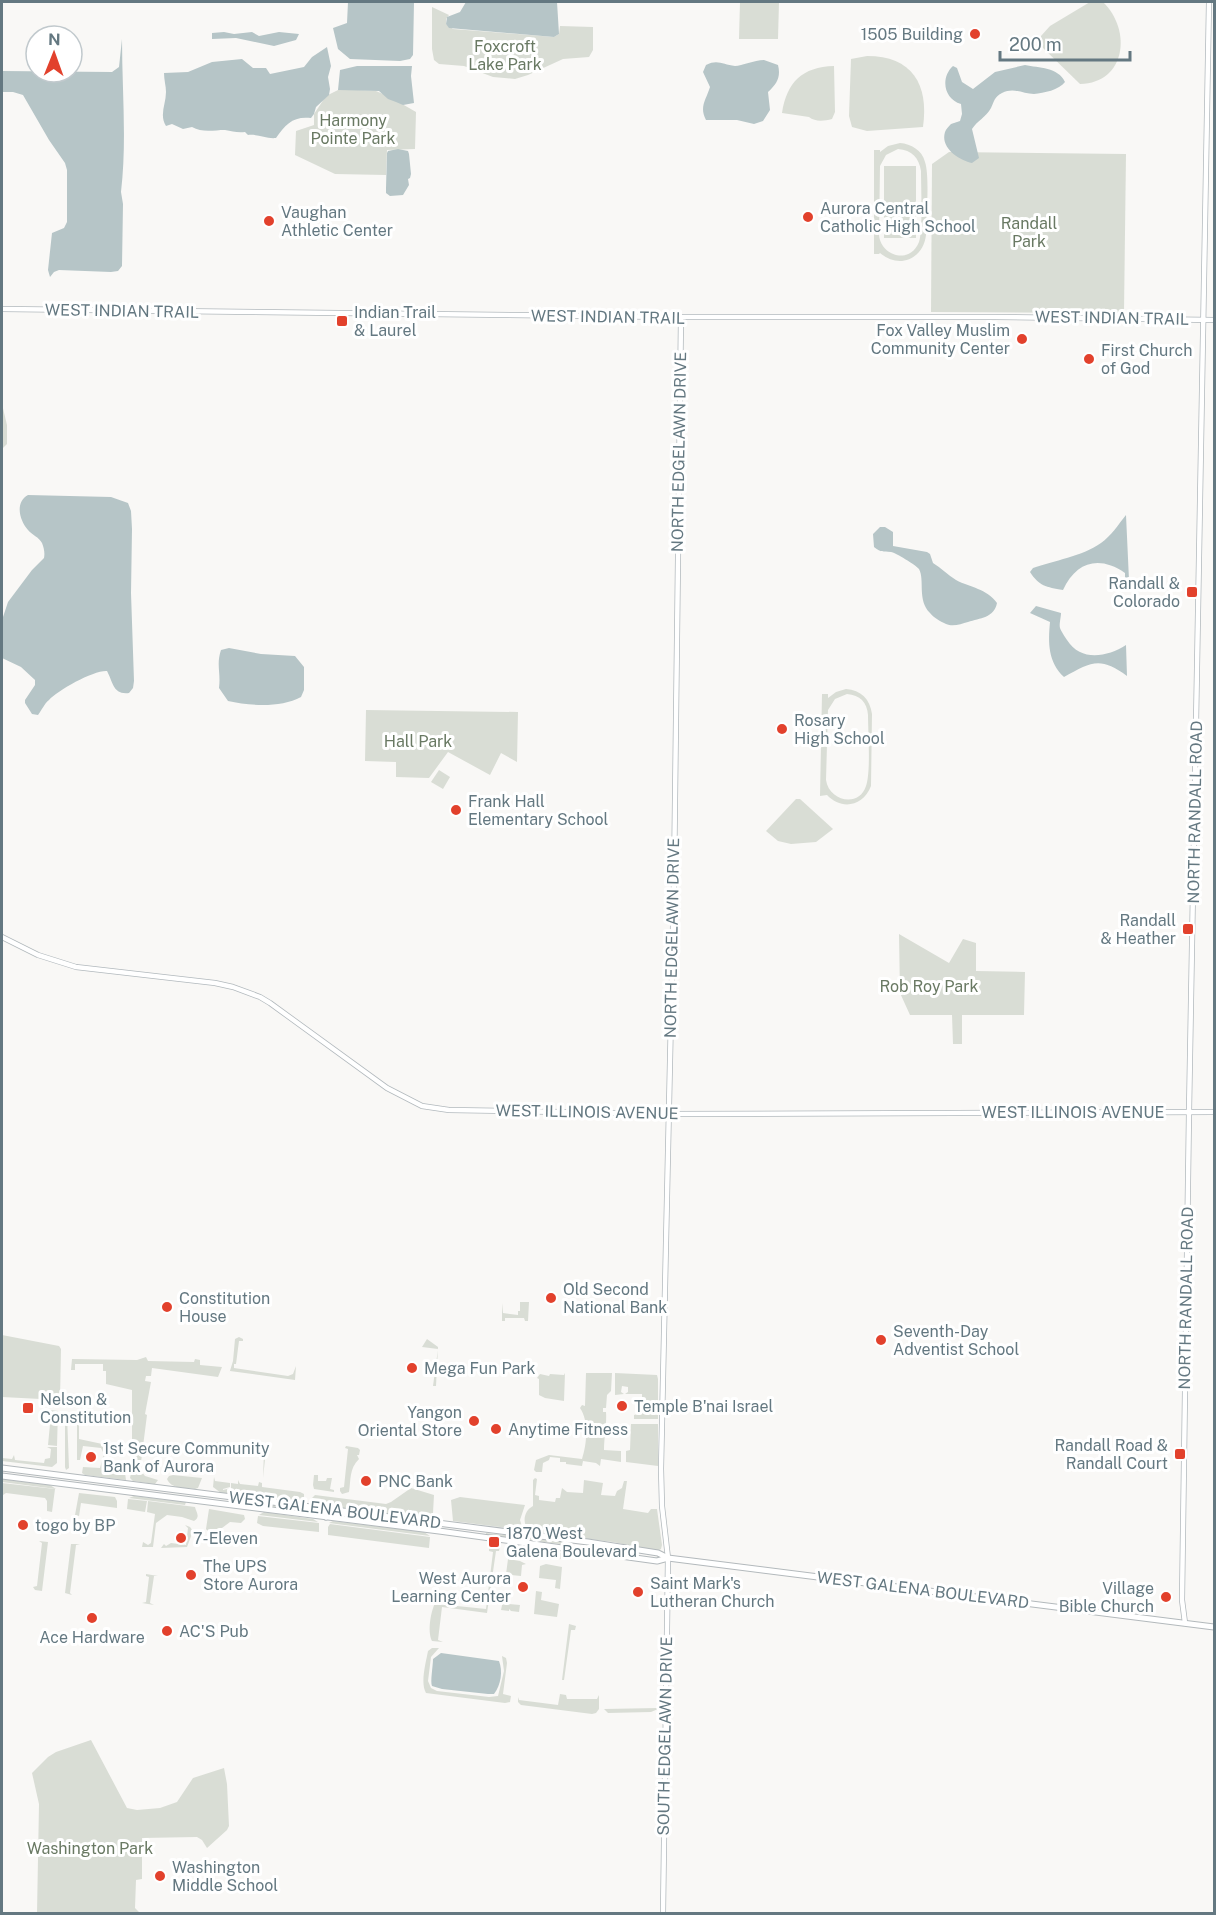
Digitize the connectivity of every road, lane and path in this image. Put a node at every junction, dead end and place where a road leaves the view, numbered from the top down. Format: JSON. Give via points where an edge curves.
{"nodes":[{"id":1,"x":1209,"y":2,"type":"edge"},
{"id":2,"x":2,"y":309,"type":"edge"},
{"id":3,"x":681,"y":317,"type":"junction"},
{"id":4,"x":1203,"y":320,"type":"junction"},
{"id":5,"x":1215,"y":320,"type":"edge"},
{"id":6,"x":2,"y":937,"type":"edge"},
{"id":7,"x":1189,"y":1112,"type":"junction"},
{"id":8,"x":1215,"y":1112,"type":"edge"},
{"id":9,"x":669,"y":1114,"type":"junction"},
{"id":10,"x":2,"y":1468,"type":"edge"},
{"id":11,"x":2,"y":1476,"type":"edge"},
{"id":12,"x":370,"y":1514,"type":"junction"},
{"id":13,"x":325,"y":1517,"type":"junction"},
{"id":14,"x":588,"y":1542,"type":"junction"},
{"id":15,"x":572,"y":1549,"type":"junction"},
{"id":16,"x":668,"y":1558,"type":"junction"},
{"id":17,"x":1185,"y":1623,"type":"junction"},
{"id":18,"x":1215,"y":1627,"type":"edge"},
{"id":19,"x":663,"y":1914,"type":"edge"}],
"edges":[{"from":1,"to":4,"type":"main road","name":"NORTH RANDALL ROAD"},
{"from":2,"to":3,"type":"main road","name":"WEST INDIAN TRAIL"},
{"from":3,"to":4,"type":"main road","name":"WEST INDIAN TRAIL"},
{"from":3,"to":9,"type":"main road","name":"NORTH EDGELAWN DRIVE"},
{"from":4,"to":5,"type":"main road","name":"WEST INDIAN TRAIL"},
{"from":4,"to":7,"type":"main road","name":"NORTH RANDALL ROAD"},
{"from":6,"to":9,"type":"main road","name":"WEST ILLINOIS AVENUE","via":[[38,955],[76,967],[215,983],[260,998],[387,1088],[422,1106],[449,1110]]},
{"from":7,"to":8,"type":"main road","name":"WEST ILLINOIS AVENUE"},
{"from":7,"to":9,"type":"main road","name":"WEST ILLINOIS AVENUE"},
{"from":7,"to":17,"type":"main road","name":"NORTH RANDALL ROAD","via":[[1182,1600]]},
{"from":9,"to":16,"type":"main road","name":"NORTH EDGELAWN DRIVE","via":[[661,1469]]},
{"from":10,"to":12,"type":"main road","name":"WEST GALENA BOULEVARD"},
{"from":11,"to":13,"type":"main road","name":"WEST GALENA BOULEVARD"},
{"from":12,"to":13,"type":"main road","via":[[331,1513]]},
{"from":12,"to":14,"type":"main road","name":"WEST GALENA BOULEVARD"},
{"from":13,"to":15,"type":"main road","name":"WEST GALENA BOULEVARD"},
{"from":14,"to":15,"type":"main road","via":[[575,1544]]},
{"from":14,"to":16,"type":"main road","name":"WEST GALENA BOULEVARD"},
{"from":15,"to":16,"type":"main road","name":"WEST GALENA BOULEVARD","via":[[657,1561]]},
{"from":16,"to":17,"type":"main road","name":"WEST GALENA BOULEVARD"},
{"from":16,"to":19,"type":"main road","name":"SOUTH EDGELAWN DRIVE"},
{"from":17,"to":18,"type":"main road","name":"WEST GALENA BOULEVARD"}]}
